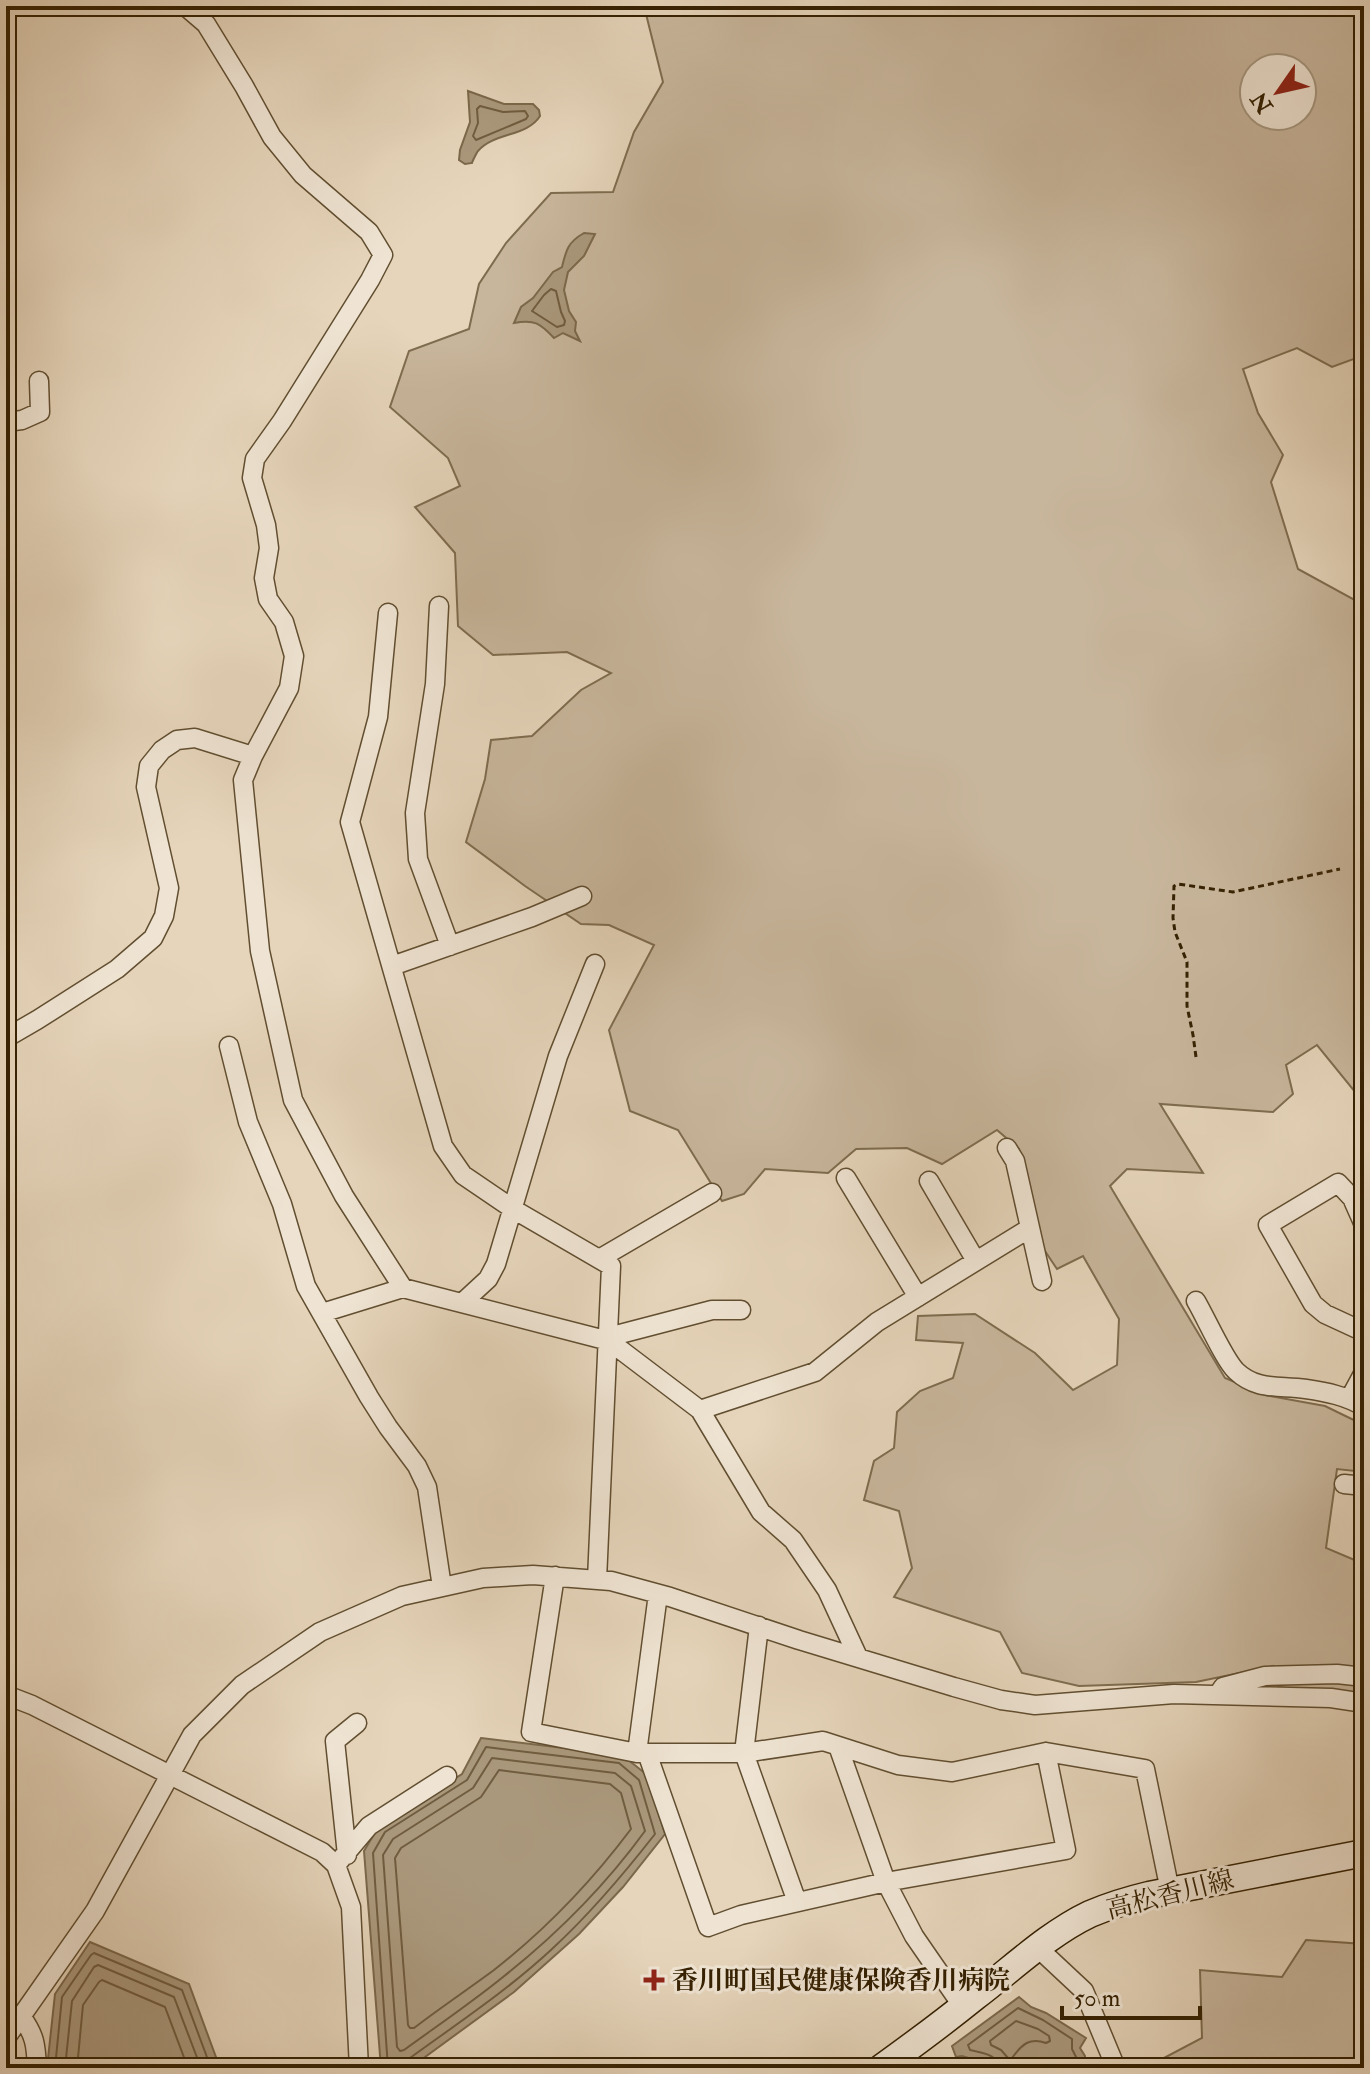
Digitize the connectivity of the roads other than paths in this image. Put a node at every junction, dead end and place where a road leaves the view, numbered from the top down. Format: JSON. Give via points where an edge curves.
{"nodes":[{"id":1,"x":185,"y":6,"type":"edge"},
{"id":2,"x":39,"y":381,"type":"dead end"},
{"id":3,"x":6,"y":422,"type":"edge"},
{"id":4,"x":439,"y":606,"type":"dead end"},
{"id":5,"x":388,"y":613,"type":"dead end"},
{"id":6,"x":253,"y":756,"type":"junction"},
{"id":7,"x":582,"y":896,"type":"dead end"},
{"id":8,"x":450,"y":946,"type":"junction"},
{"id":9,"x":595,"y":964,"type":"dead end"},
{"id":10,"x":392,"y":966,"type":"junction"},
{"id":11,"x":6,"y":1038,"type":"edge"},
{"id":12,"x":229,"y":1046,"type":"dead end"},
{"id":13,"x":1007,"y":1148,"type":"dead end"},
{"id":14,"x":846,"y":1178,"type":"dead end"},
{"id":15,"x":929,"y":1181,"type":"dead end"},
{"id":16,"x":712,"y":1193,"type":"dead end"},
{"id":17,"x":513,"y":1209,"type":"junction"},
{"id":18,"x":1364,"y":1225,"type":"edge"},
{"id":19,"x":1030,"y":1228,"type":"junction"},
{"id":20,"x":599,"y":1259,"type":"junction"},
{"id":21,"x":976,"y":1261,"type":"junction"},
{"id":22,"x":1042,"y":1281,"type":"dead end"},
{"id":23,"x":403,"y":1288,"type":"junction"},
{"id":24,"x":918,"y":1297,"type":"junction"},
{"id":25,"x":1196,"y":1301,"type":"dead end"},
{"id":26,"x":462,"y":1303,"type":"junction"},
{"id":27,"x":741,"y":1310,"type":"dead end"},
{"id":28,"x":322,"y":1313,"type":"junction"},
{"id":29,"x":1364,"y":1332,"type":"edge"},
{"id":30,"x":609,"y":1341,"type":"junction"},
{"id":31,"x":1364,"y":1372,"type":"edge"},
{"id":32,"x":1357,"y":1403,"type":"edge"},
{"id":33,"x":700,"y":1410,"type":"junction"},
{"id":34,"x":1344,"y":1484,"type":"dead end"},
{"id":35,"x":1364,"y":1486,"type":"edge"},
{"id":36,"x":555,"y":1576,"type":"junction"},
{"id":37,"x":597,"y":1580,"type":"junction"},
{"id":38,"x":442,"y":1587,"type":"junction"},
{"id":39,"x":658,"y":1594,"type":"junction"},
{"id":40,"x":759,"y":1626,"type":"junction"},
{"id":41,"x":858,"y":1657,"type":"junction"},
{"id":42,"x":1364,"y":1677,"type":"edge"},
{"id":43,"x":6,"y":1695,"type":"edge"},
{"id":44,"x":1217,"y":1695,"type":"junction"},
{"id":45,"x":1364,"y":1703,"type":"edge"},
{"id":46,"x":357,"y":1723,"type":"dead end"},
{"id":47,"x":838,"y":1746,"type":"junction"},
{"id":48,"x":1046,"y":1752,"type":"junction"},
{"id":49,"x":642,"y":1753,"type":"junction"},
{"id":50,"x":744,"y":1753,"type":"junction"},
{"id":51,"x":170,"y":1775,"type":"junction"},
{"id":52,"x":447,"y":1776,"type":"dead end"},
{"id":53,"x":1364,"y":1853,"type":"edge"},
{"id":54,"x":341,"y":1860,"type":"junction"},
{"id":55,"x":886,"y":1882,"type":"junction"},
{"id":56,"x":1170,"y":1891,"type":"junction"},
{"id":57,"x":797,"y":1902,"type":"junction"},
{"id":58,"x":1038,"y":1948,"type":"junction"},
{"id":59,"x":963,"y":2007,"type":"junction"},
{"id":60,"x":21,"y":2016,"type":"junction"},
{"id":61,"x":6,"y":2038,"type":"edge"},
{"id":62,"x":37,"y":2068,"type":"edge"},
{"id":63,"x":359,"y":2068,"type":"edge"},
{"id":64,"x":881,"y":2068,"type":"edge"},
{"id":65,"x":1116,"y":2068,"type":"edge"}],
"edges":[{"from":1,"to":6,"type":"street","via":[[206,24],[272,137],[303,175],[369,232],[383,255],[255,459],[252,478],[269,548],[264,578],[268,599],[284,622],[294,656],[289,688]]},
{"from":2,"to":3,"type":"street","via":[[40,412]]},
{"from":4,"to":8,"type":"street","via":[[435,684],[415,813],[418,859]]},
{"from":5,"to":10,"type":"street","via":[[378,717],[350,822]]},
{"from":6,"to":11,"type":"street","via":[[195,738],[177,740],[162,750],[149,766],[146,787],[169,888],[153,938],[117,969]]},
{"from":6,"to":23,"type":"street","via":[[243,780],[260,951],[293,1100],[344,1196]]},
{"from":7,"to":8,"type":"street"},
{"from":8,"to":10,"type":"street"},
{"from":9,"to":17,"type":"street","via":[[558,1056]]},
{"from":10,"to":17,"type":"street","via":[[443,1146],[463,1175]]},
{"from":12,"to":28,"type":"street","via":[[248,1122],[282,1204],[306,1286]]},
{"from":13,"to":19,"type":"street","via":[[1015,1161]]},
{"from":14,"to":24,"type":"street"},
{"from":15,"to":21,"type":"street"},
{"from":16,"to":20,"type":"street"},
{"from":17,"to":20,"type":"street"},
{"from":17,"to":26,"type":"street","via":[[488,1279]]},
{"from":18,"to":29,"type":"street","via":[[1352,1198],[1338,1183],[1268,1225],[1313,1304]]},
{"from":19,"to":21,"type":"street"},
{"from":19,"to":22,"type":"street"},
{"from":20,"to":30,"type":"street","via":[[611,1266]]},
{"from":21,"to":24,"type":"street"},
{"from":23,"to":26,"type":"street"},
{"from":23,"to":28,"type":"street"},
{"from":24,"to":33,"type":"street","via":[[815,1372]]},
{"from":25,"to":32,"type":"street","via":[[1233,1369],[1249,1382]]},
{"from":26,"to":30,"type":"street"},
{"from":27,"to":30,"type":"street","via":[[712,1310]]},
{"from":28,"to":38,"type":"street","via":[[427,1487]]},
{"from":30,"to":33,"type":"street"},
{"from":30,"to":37,"type":"street"},
{"from":31,"to":32,"type":"street"},
{"from":33,"to":41,"type":"street","via":[[761,1512],[793,1540],[827,1590]]},
{"from":34,"to":35,"type":"street"},
{"from":36,"to":37,"type":"street"},
{"from":36,"to":38,"type":"street","via":[[483,1578]]},
{"from":36,"to":49,"type":"street","via":[[531,1732]]},
{"from":37,"to":39,"type":"street"},
{"from":38,"to":51,"type":"street","via":[[402,1596],[320,1632],[242,1685],[192,1735]]},
{"from":39,"to":40,"type":"street"},
{"from":39,"to":49,"type":"street"},
{"from":40,"to":41,"type":"street"},
{"from":40,"to":50,"type":"street"},
{"from":41,"to":44,"type":"street","via":[[1001,1700],[1035,1705]]},
{"from":42,"to":44,"type":"street","via":[[1265,1676],[1223,1687]]},
{"from":43,"to":51,"type":"street"},
{"from":44,"to":45,"type":"street"},
{"from":46,"to":54,"type":"street","via":[[335,1741]]},
{"from":47,"to":48,"type":"street","via":[[898,1765],[952,1772]]},
{"from":47,"to":50,"type":"street","via":[[823,1741]]},
{"from":47,"to":55,"type":"street"},
{"from":48,"to":55,"type":"street","via":[[1066,1850]]},
{"from":48,"to":56,"type":"street","via":[[1145,1769]]},
{"from":49,"to":50,"type":"street"},
{"from":49,"to":57,"type":"street","via":[[708,1927]]},
{"from":50,"to":57,"type":"street"},
{"from":51,"to":54,"type":"street"},
{"from":51,"to":60,"type":"street","via":[[95,1911]]},
{"from":52,"to":54,"type":"street","via":[[369,1826]]},
{"from":53,"to":56,"type":"main road","name":"高松香川線"},
{"from":54,"to":63,"type":"street","via":[[351,1907]]},
{"from":55,"to":57,"type":"street"},
{"from":55,"to":59,"type":"street","via":[[914,1936]]},
{"from":56,"to":58,"type":"main road","name":"高松香川線","via":[[1089,1915]]},
{"from":58,"to":59,"type":"main road","name":"高松香川線"},
{"from":58,"to":65,"type":"street","via":[[1084,1991]]},
{"from":59,"to":64,"type":"main road","name":"高松香川線"},
{"from":60,"to":61,"type":"street"},
{"from":60,"to":62,"type":"street","via":[[32,2032]]}]}
